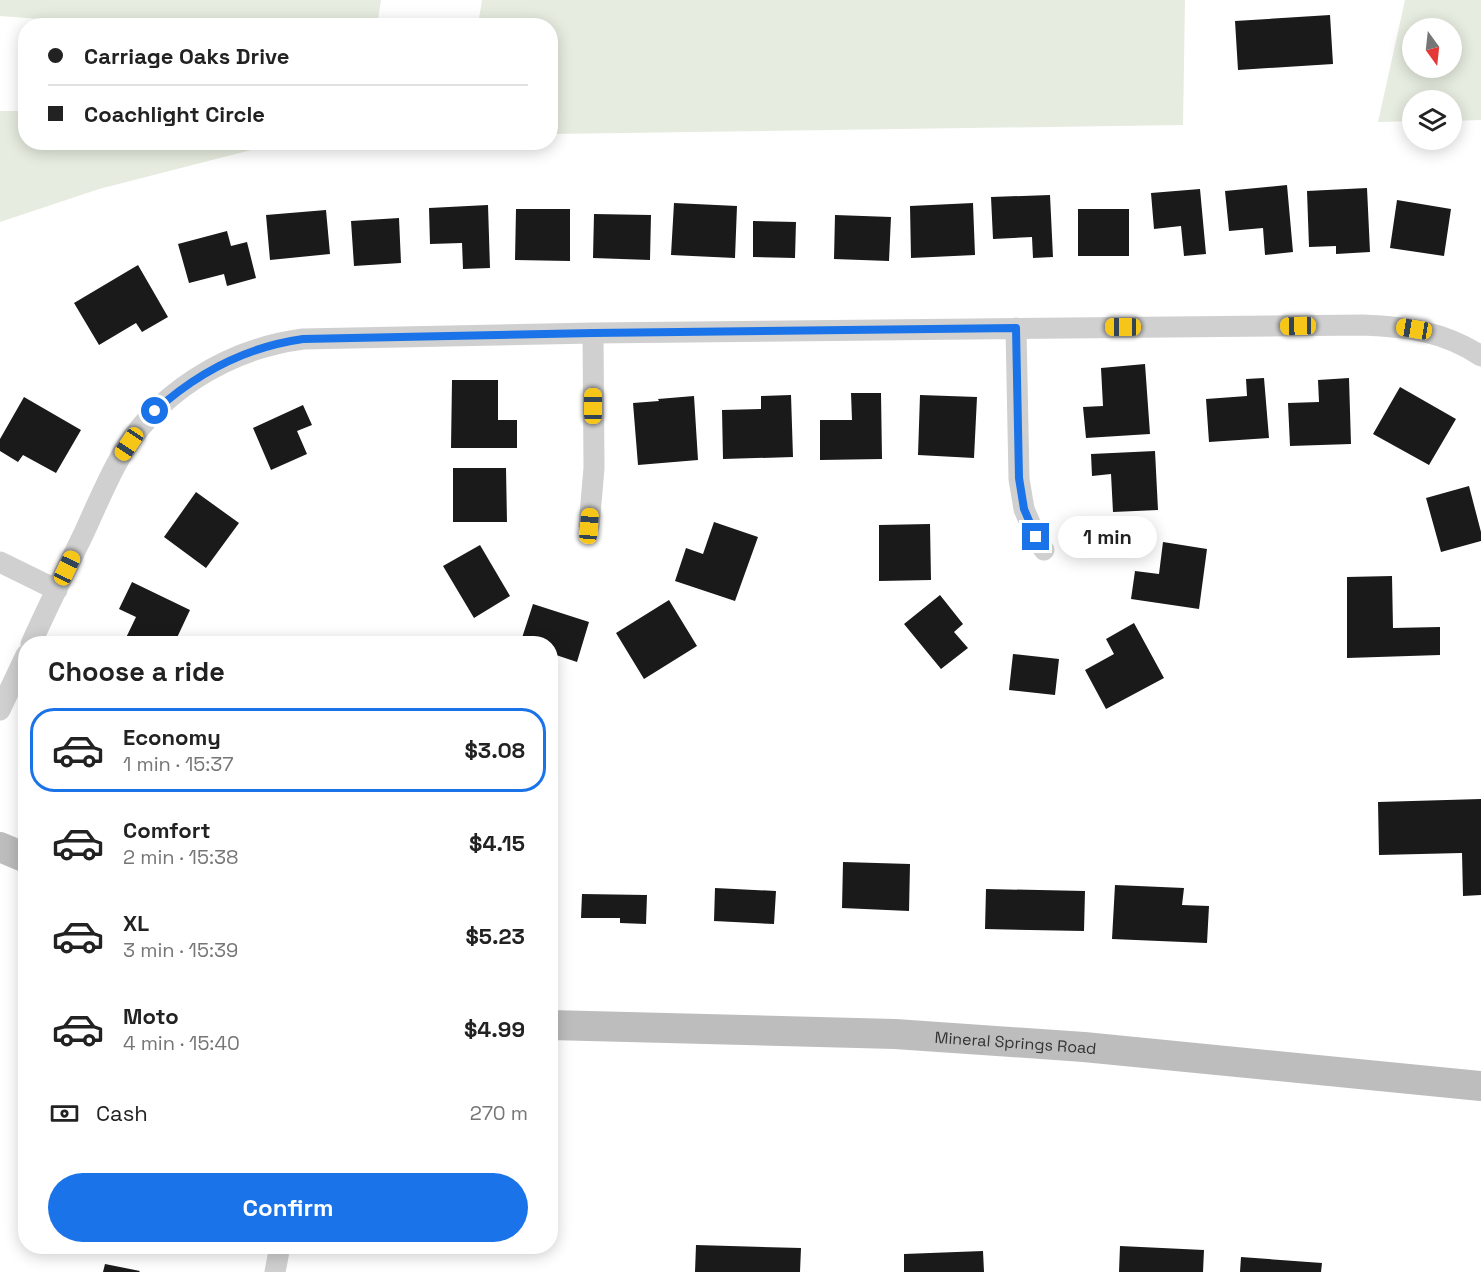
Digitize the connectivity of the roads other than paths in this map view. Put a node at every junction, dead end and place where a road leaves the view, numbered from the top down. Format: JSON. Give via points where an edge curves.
{"nodes":[{"id":1,"x":1016,"y":328,"type":"junction"},
{"id":2,"x":593,"y":333,"type":"junction"},
{"id":3,"x":1481,"y":356,"type":"edge"},
{"id":4,"x":589,"y":526,"type":"dead end"},
{"id":5,"x":1044,"y":550,"type":"dead end"},
{"id":6,"x":0,"y":562,"type":"edge"},
{"id":7,"x":57,"y":590,"type":"junction"},
{"id":8,"x":35,"y":636,"type":"edge"},
{"id":9,"x":18,"y":672,"type":"edge"},
{"id":10,"x":0,"y":710,"type":"edge"},
{"id":11,"x":0,"y":847,"type":"edge"},
{"id":12,"x":18,"y":855,"type":"edge"},
{"id":13,"x":558,"y":1025,"type":"edge"},
{"id":14,"x":1481,"y":1086,"type":"edge"},
{"id":15,"x":278,"y":1254,"type":"edge"},
{"id":16,"x":275,"y":1272,"type":"edge"}],
"edges":[{"from":1,"to":2,"type":"street"},
{"from":1,"to":3,"type":"street","via":[[1400,327],[1428,331]]},
{"from":1,"to":5,"type":"street","via":[[1019,478],[1024,509]]},
{"from":2,"to":4,"type":"street","via":[[594,468]]},
{"from":2,"to":7,"type":"street","via":[[303,339],[243,353],[207,371],[170,397],[141,427],[118,461]]},
{"from":6,"to":7,"type":"street"},
{"from":7,"to":8,"type":"street"},
{"from":9,"to":10,"type":"street"},
{"from":11,"to":12,"type":"street"},
{"from":13,"to":14,"type":"street","name":"Mineral Springs Road","via":[[895,1034],[1084,1047]]},
{"from":15,"to":16,"type":"street"}]}
